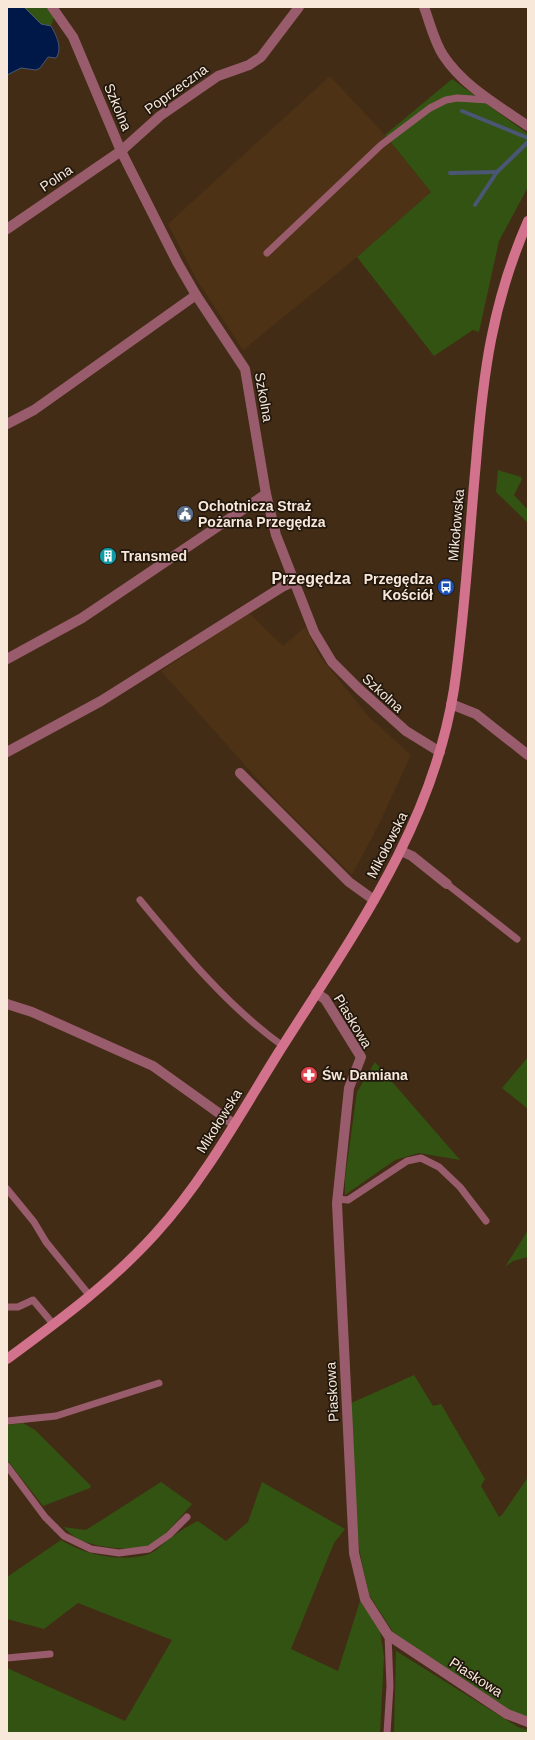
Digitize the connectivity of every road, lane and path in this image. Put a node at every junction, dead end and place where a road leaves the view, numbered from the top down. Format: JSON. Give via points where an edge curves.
{"nodes":[{"id":1,"x":52,"y":7,"type":"edge"},
{"id":2,"x":299,"y":7,"type":"edge"},
{"id":3,"x":424,"y":7,"type":"edge"},
{"id":4,"x":492,"y":101,"type":"junction"},
{"id":5,"x":528,"y":126,"type":"edge"},
{"id":6,"x":121,"y":151,"type":"junction"},
{"id":7,"x":527,"y":225,"type":"edge"},
{"id":8,"x":7,"y":229,"type":"edge"},
{"id":9,"x":267,"y":253,"type":"dead end"},
{"id":10,"x":196,"y":295,"type":"junction"},
{"id":11,"x":7,"y":424,"type":"edge"},
{"id":12,"x":266,"y":494,"type":"junction"},
{"id":13,"x":293,"y":582,"type":"junction"},
{"id":14,"x":7,"y":659,"type":"edge"},
{"id":15,"x":451,"y":704,"type":"junction"},
{"id":16,"x":7,"y":752,"type":"edge"},
{"id":17,"x":440,"y":752,"type":"junction"},
{"id":18,"x":528,"y":755,"type":"edge"},
{"id":19,"x":240,"y":773,"type":"dead end"},
{"id":20,"x":401,"y":851,"type":"junction"},
{"id":21,"x":447,"y":884,"type":"joint"},
{"id":22,"x":140,"y":900,"type":"dead end"},
{"id":23,"x":374,"y":900,"type":"junction"},
{"id":24,"x":517,"y":939,"type":"dead end"},
{"id":25,"x":316,"y":993,"type":"junction"},
{"id":26,"x":7,"y":1004,"type":"edge"},
{"id":27,"x":283,"y":1046,"type":"junction"},
{"id":28,"x":234,"y":1124,"type":"junction"},
{"id":29,"x":7,"y":1189,"type":"edge"},
{"id":30,"x":337,"y":1199,"type":"junction"},
{"id":31,"x":486,"y":1221,"type":"dead end"},
{"id":32,"x":90,"y":1296,"type":"junction"},
{"id":33,"x":7,"y":1307,"type":"edge"},
{"id":34,"x":54,"y":1325,"type":"junction"},
{"id":35,"x":7,"y":1359,"type":"edge"},
{"id":36,"x":159,"y":1383,"type":"dead end"},
{"id":37,"x":7,"y":1421,"type":"edge"},
{"id":38,"x":7,"y":1466,"type":"edge"},
{"id":39,"x":187,"y":1517,"type":"dead end"},
{"id":40,"x":388,"y":1635,"type":"junction"},
{"id":41,"x":50,"y":1654,"type":"dead end"},
{"id":42,"x":7,"y":1658,"type":"edge"},
{"id":43,"x":528,"y":1722,"type":"edge"},
{"id":44,"x":387,"y":1733,"type":"edge"}],
"edges":[{"from":1,"to":6,"type":"street","name":"Szkolna","via":[[73,37]]},
{"from":2,"to":6,"type":"street","name":"Poprzeczna","via":[[261,57],[237,70],[218,76],[160,116]]},
{"from":3,"to":4,"type":"street","via":[[440,49],[448,62]]},
{"from":4,"to":5,"type":"street"},
{"from":4,"to":9,"type":"lane","via":[[457,98],[430,108],[381,145]]},
{"from":6,"to":8,"type":"street","name":"Polna"},
{"from":6,"to":10,"type":"street","name":"Szkolna"},
{"from":7,"to":15,"type":"main road","name":"Mikołowska","via":[[502,290],[486,363],[460,645]]},
{"from":10,"to":11,"type":"street","via":[[34,410]]},
{"from":10,"to":12,"type":"street","name":"Szkolna","via":[[245,369]]},
{"from":12,"to":13,"type":"street","name":"Szkolna","via":[[276,535]]},
{"from":12,"to":14,"type":"street","via":[[82,618]]},
{"from":13,"to":16,"type":"street","via":[[101,701]]},
{"from":13,"to":17,"type":"street","name":"Szkolna","via":[[314,632],[332,662],[406,731]]},
{"from":15,"to":17,"type":"main road","name":"Mikołowska"},
{"from":15,"to":18,"type":"street","via":[[476,714]]},
{"from":17,"to":20,"type":"main road","name":"Mikołowska","via":[[426,797]]},
{"from":19,"to":23,"type":"street","via":[[349,882]]},
{"from":20,"to":21,"type":"street","via":[[412,856]]},
{"from":20,"to":23,"type":"main road","name":"Mikołowska"},
{"from":21,"to":24,"type":"lane"},
{"from":22,"to":27,"type":"lane","via":[[225,995],[263,1032]]},
{"from":23,"to":25,"type":"main road","name":"Mikołowska"},
{"from":25,"to":27,"type":"main road","name":"Mikołowska"},
{"from":25,"to":30,"type":"street","name":"Piaskowa","via":[[325,999],[361,1058],[349,1088]]},
{"from":26,"to":28,"type":"street","via":[[32,1012],[153,1066]]},
{"from":27,"to":28,"type":"main road","name":"Mikołowska"},
{"from":28,"to":32,"type":"main road","name":"Mikołowska","via":[[163,1225],[124,1267]]},
{"from":29,"to":32,"type":"lane"},
{"from":30,"to":31,"type":"lane","via":[[348,1200],[407,1161],[421,1158],[438,1167],[460,1187]]},
{"from":30,"to":40,"type":"street","name":"Piaskowa","via":[[354,1553],[365,1599]]},
{"from":32,"to":34,"type":"main road","name":"Mikołowska"},
{"from":33,"to":34,"type":"lane","via":[[18,1308],[33,1300]]},
{"from":34,"to":35,"type":"main road","name":"Mikołowska"},
{"from":36,"to":37,"type":"lane","via":[[56,1416]]},
{"from":38,"to":39,"type":"lane","via":[[45,1517],[64,1536],[91,1548],[119,1553],[149,1549],[169,1535]]},
{"from":40,"to":43,"type":"street","name":"Piaskowa","via":[[507,1714]]},
{"from":40,"to":44,"type":"lane","via":[[390,1686]]},
{"from":41,"to":42,"type":"lane"}]}
